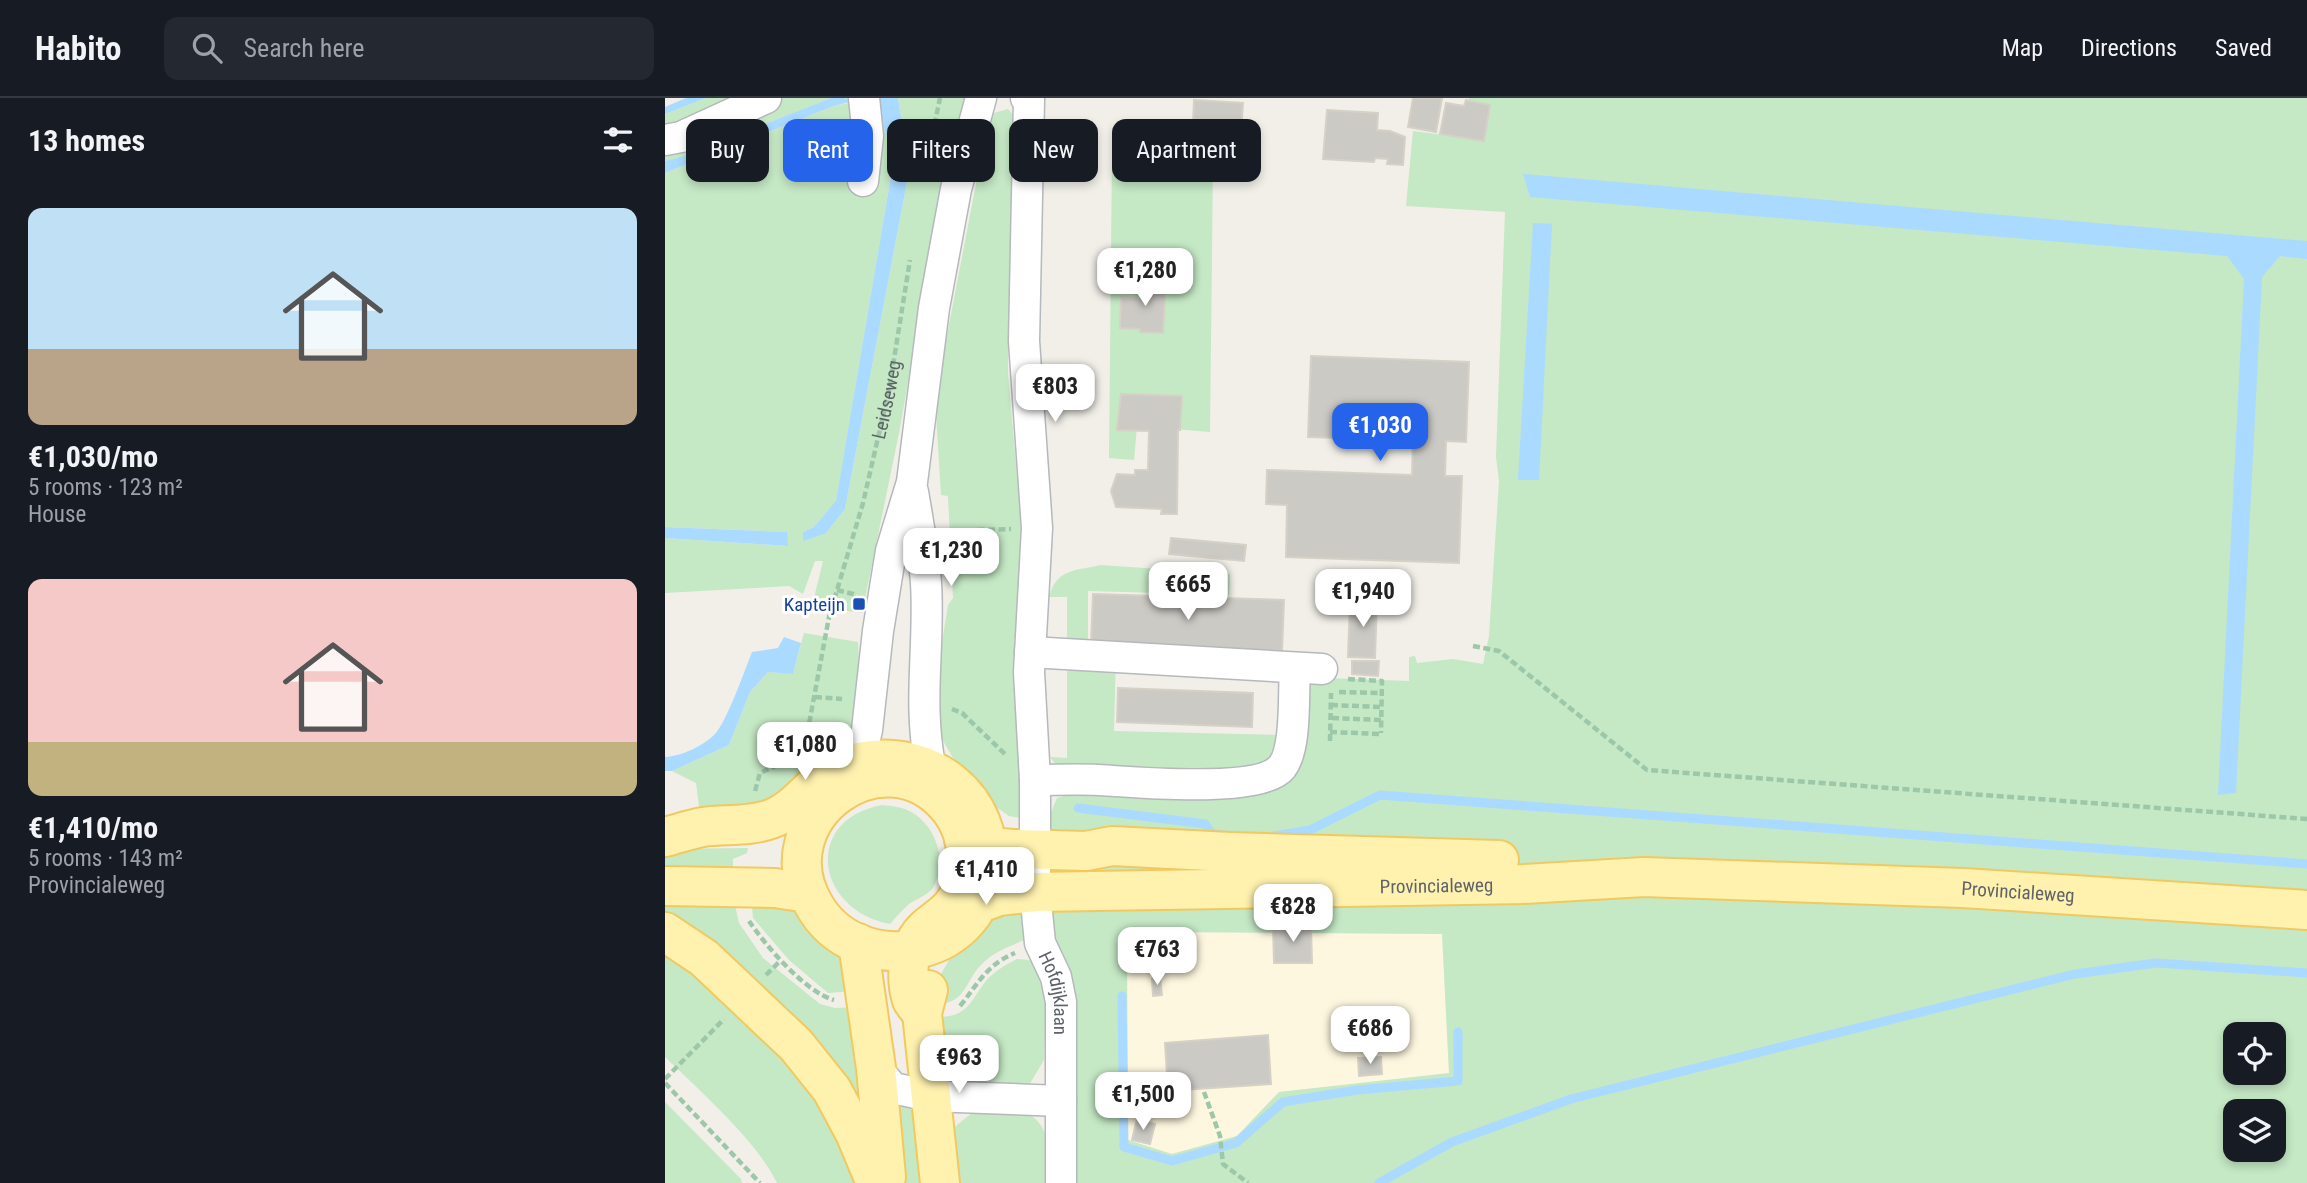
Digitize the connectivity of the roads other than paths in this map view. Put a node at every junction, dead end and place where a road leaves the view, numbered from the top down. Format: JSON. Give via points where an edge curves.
{"nodes":[{"id":1,"x":766,"y":98,"type":"edge"},
{"id":2,"x":864,"y":98,"type":"edge"},
{"id":3,"x":981,"y":98,"type":"edge"},
{"id":4,"x":1026,"y":98,"type":"edge"},
{"id":5,"x":866,"y":119,"type":"edge"},
{"id":6,"x":665,"y":140,"type":"edge"},
{"id":7,"x":912,"y":482,"type":"junction"},
{"id":8,"x":1030,"y":652,"type":"junction"},
{"id":9,"x":931,"y":770,"type":"junction"},
{"id":10,"x":856,"y":773,"type":"junction"},
{"id":11,"x":1035,"y":780,"type":"junction"},
{"id":12,"x":783,"y":822,"type":"junction"},
{"id":13,"x":703,"y":834,"type":"junction"},
{"id":14,"x":977,"y":837,"type":"junction"},
{"id":15,"x":665,"y":839,"type":"edge"},
{"id":16,"x":1035,"y":840,"type":"junction"},
{"id":17,"x":1644,"y":877,"type":"junction"},
{"id":18,"x":665,"y":886,"type":"edge"},
{"id":19,"x":1035,"y":892,"type":"junction"},
{"id":20,"x":808,"y":893,"type":"junction"},
{"id":21,"x":980,"y":903,"type":"junction"},
{"id":22,"x":2307,"y":910,"type":"edge"},
{"id":23,"x":665,"y":932,"type":"edge"},
{"id":24,"x":858,"y":943,"type":"junction"},
{"id":25,"x":921,"y":948,"type":"junction"},
{"id":26,"x":876,"y":1068,"type":"junction"},
{"id":27,"x":930,"y":1096,"type":"junction"},
{"id":28,"x":1062,"y":1101,"type":"junction"},
{"id":29,"x":869,"y":1167,"type":"edge"},
{"id":30,"x":886,"y":1183,"type":"edge"},
{"id":31,"x":940,"y":1183,"type":"edge"},
{"id":32,"x":1061,"y":1183,"type":"edge"}],
"edges":[{"from":1,"to":6,"type":"street"},
{"from":2,"to":5,"type":"street"},
{"from":3,"to":7,"type":"street","name":"Leidseweg","via":[[956,189],[934,308]]},
{"from":4,"to":8,"type":"street","via":[[1024,341],[1037,528]]},
{"from":7,"to":9,"type":"street","name":"Leidseweg","via":[[926,583],[923,699]]},
{"from":7,"to":10,"type":"street","name":"Leidseweg","via":[[891,551],[867,730]]},
{"from":8,"to":11,"type":"street"},
{"from":8,"to":11,"type":"street","via":[[1320,677],[1281,769],[1261,780],[1174,786]]},
{"from":9,"to":10,"type":"main road","via":[[892,759]]},
{"from":9,"to":14,"type":"main road","via":[[946,778],[975,809]]},
{"from":10,"to":12,"type":"main road","via":[[826,803]]},
{"from":10,"to":14,"type":"main road","via":[[896,778],[926,789]]},
{"from":11,"to":16,"type":"street"},
{"from":12,"to":13,"type":"main road"},
{"from":12,"to":13,"type":"main road","via":[[754,839]]},
{"from":12,"to":20,"type":"main road","via":[[802,862]]},
{"from":13,"to":15,"type":"main road"},
{"from":14,"to":16,"type":"main road","name":"Provincialeweg"},
{"from":14,"to":21,"type":"main road","via":[[987,871]]},
{"from":14,"to":25,"type":"main road","via":[[967,855],[963,887],[945,913],[918,937]]},
{"from":16,"to":17,"type":"main road","name":"Provincialeweg","via":[[1086,836],[1112,846],[1523,860]]},
{"from":16,"to":19,"type":"street"},
{"from":17,"to":19,"type":"main road","name":"Provincialeweg","via":[[1524,884]]},
{"from":17,"to":22,"type":"main road","name":"Provincialeweg","via":[[1963,888]]},
{"from":18,"to":20,"type":"main road"},
{"from":19,"to":21,"type":"main road","name":"Provincialeweg"},
{"from":19,"to":28,"type":"street","name":"Hofdijklaan","via":[[1039,943],[1056,977],[1061,1002]]},
{"from":20,"to":24,"type":"main road","via":[[824,920]]},
{"from":21,"to":25,"type":"main road","via":[[959,930]]},
{"from":23,"to":29,"type":"main road","via":[[704,958],[796,1045],[832,1090]]},
{"from":24,"to":25,"type":"main road","via":[[890,950]]},
{"from":24,"to":26,"type":"main road"},
{"from":25,"to":27,"type":"main road","via":[[909,960],[913,1001],[922,1013]]},
{"from":26,"to":27,"type":"street","via":[[893,1088]]},
{"from":26,"to":30,"type":"main road"},
{"from":27,"to":28,"type":"street"},
{"from":27,"to":31,"type":"main road"},
{"from":28,"to":32,"type":"street","name":"Hofdijklaan"}]}
